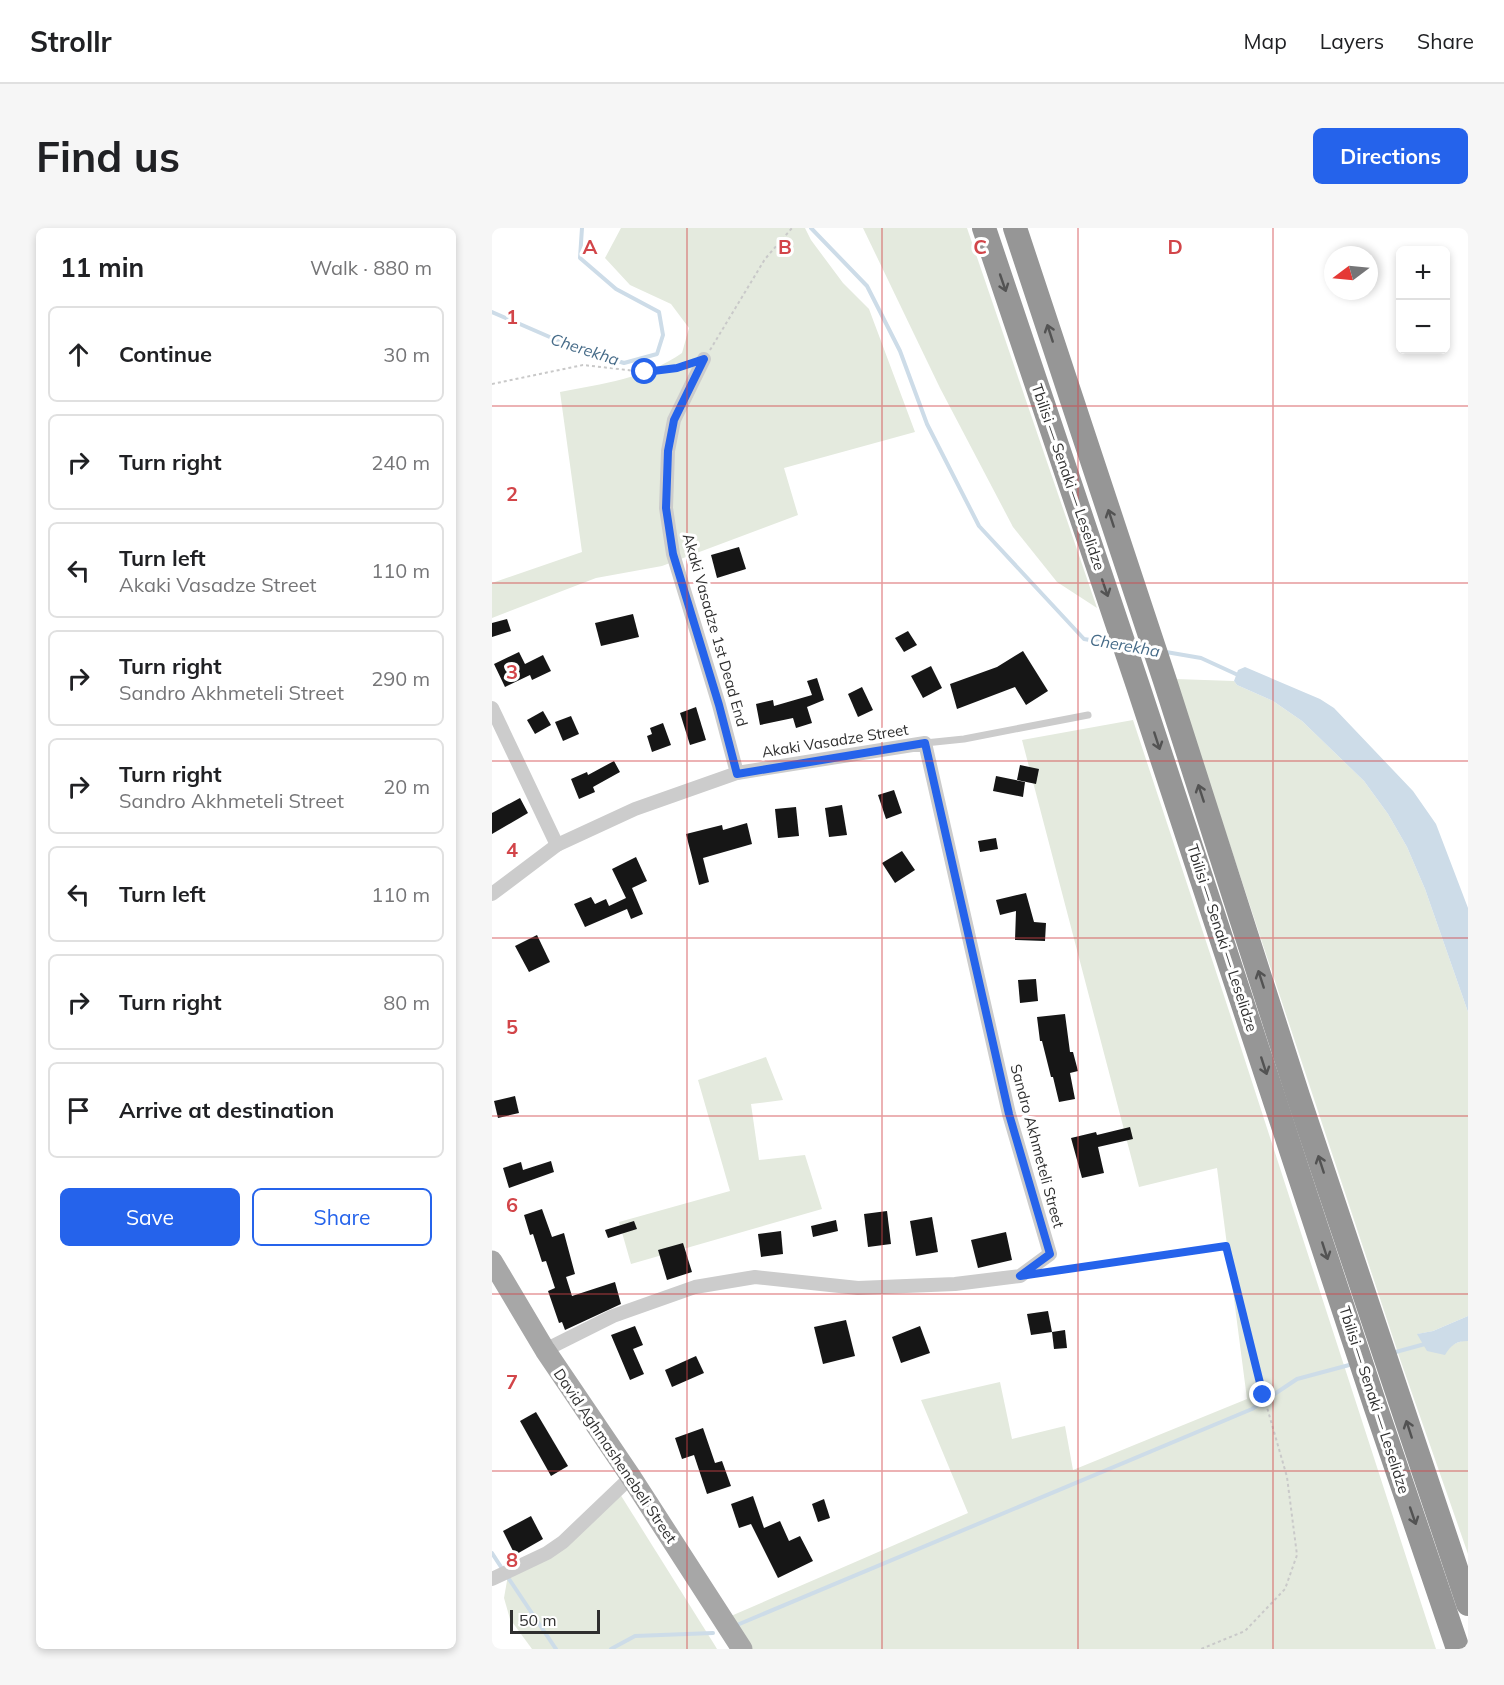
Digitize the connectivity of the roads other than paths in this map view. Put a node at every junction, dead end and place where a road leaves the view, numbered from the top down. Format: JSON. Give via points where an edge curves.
{"nodes":[{"id":1,"x":984,"y":228,"type":"edge"},
{"id":2,"x":1015,"y":228,"type":"edge"},
{"id":3,"x":704,"y":359,"type":"road end"},
{"id":4,"x":492,"y":708,"type":"edge"},
{"id":5,"x":1088,"y":715,"type":"dead end"},
{"id":6,"x":925,"y":743,"type":"junction"},
{"id":7,"x":737,"y":774,"type":"junction"},
{"id":8,"x":557,"y":846,"type":"junction"},
{"id":9,"x":492,"y":894,"type":"edge"},
{"id":10,"x":492,"y":1261,"type":"edge"},
{"id":11,"x":545,"y":1350,"type":"junction"},
{"id":12,"x":631,"y":1477,"type":"junction"},
{"id":13,"x":492,"y":1579,"type":"edge"},
{"id":14,"x":1468,"y":1604,"type":"edge"},
{"id":15,"x":1444,"y":1609,"type":"junction"},
{"id":16,"x":742,"y":1649,"type":"edge"},
{"id":17,"x":1448,"y":1649,"type":"edge"},
{"id":18,"x":1458,"y":1649,"type":"edge"}],
"edges":[{"from":1,"to":15,"type":"highway","name":"Tbilisi — Senaki — Leselidze","one_way":true},
{"from":14,"to":2,"type":"highway","name":"Tbilisi — Senaki — Leselidze","one_way":true},
{"from":3,"to":7,"type":"street","name":"Akaki Vasadze 1st Dead End","via":[[674,420],[668,451],[666,508],[673,554]]},
{"from":4,"to":8,"type":"street"},
{"from":5,"to":6,"type":"lane"},
{"from":6,"to":7,"type":"street","name":"Akaki Vasadze Street"},
{"from":6,"to":11,"type":"street","name":"Sandro Akhmeteli Street","via":[[1009,1114],[1050,1254],[1020,1276],[955,1284],[858,1288],[755,1277],[696,1287],[614,1316]]},
{"from":7,"to":8,"type":"street","name":"Akaki Vasadze Street","via":[[635,809]]},
{"from":8,"to":9,"type":"street","name":"Akaki Vasadze Street"},
{"from":10,"to":11,"type":"main road","name":"David Aghmashenebeli Street"},
{"from":11,"to":12,"type":"main road","name":"David Aghmashenebeli Street"},
{"from":12,"to":13,"type":"street","via":[[563,1542]]},
{"from":12,"to":16,"type":"main road","name":"David Aghmashenebeli Street"},
{"from":15,"to":17,"type":"highway"},
{"from":15,"to":18,"type":"highway","name":"Tbilisi — Senaki — Leselidze"}]}
